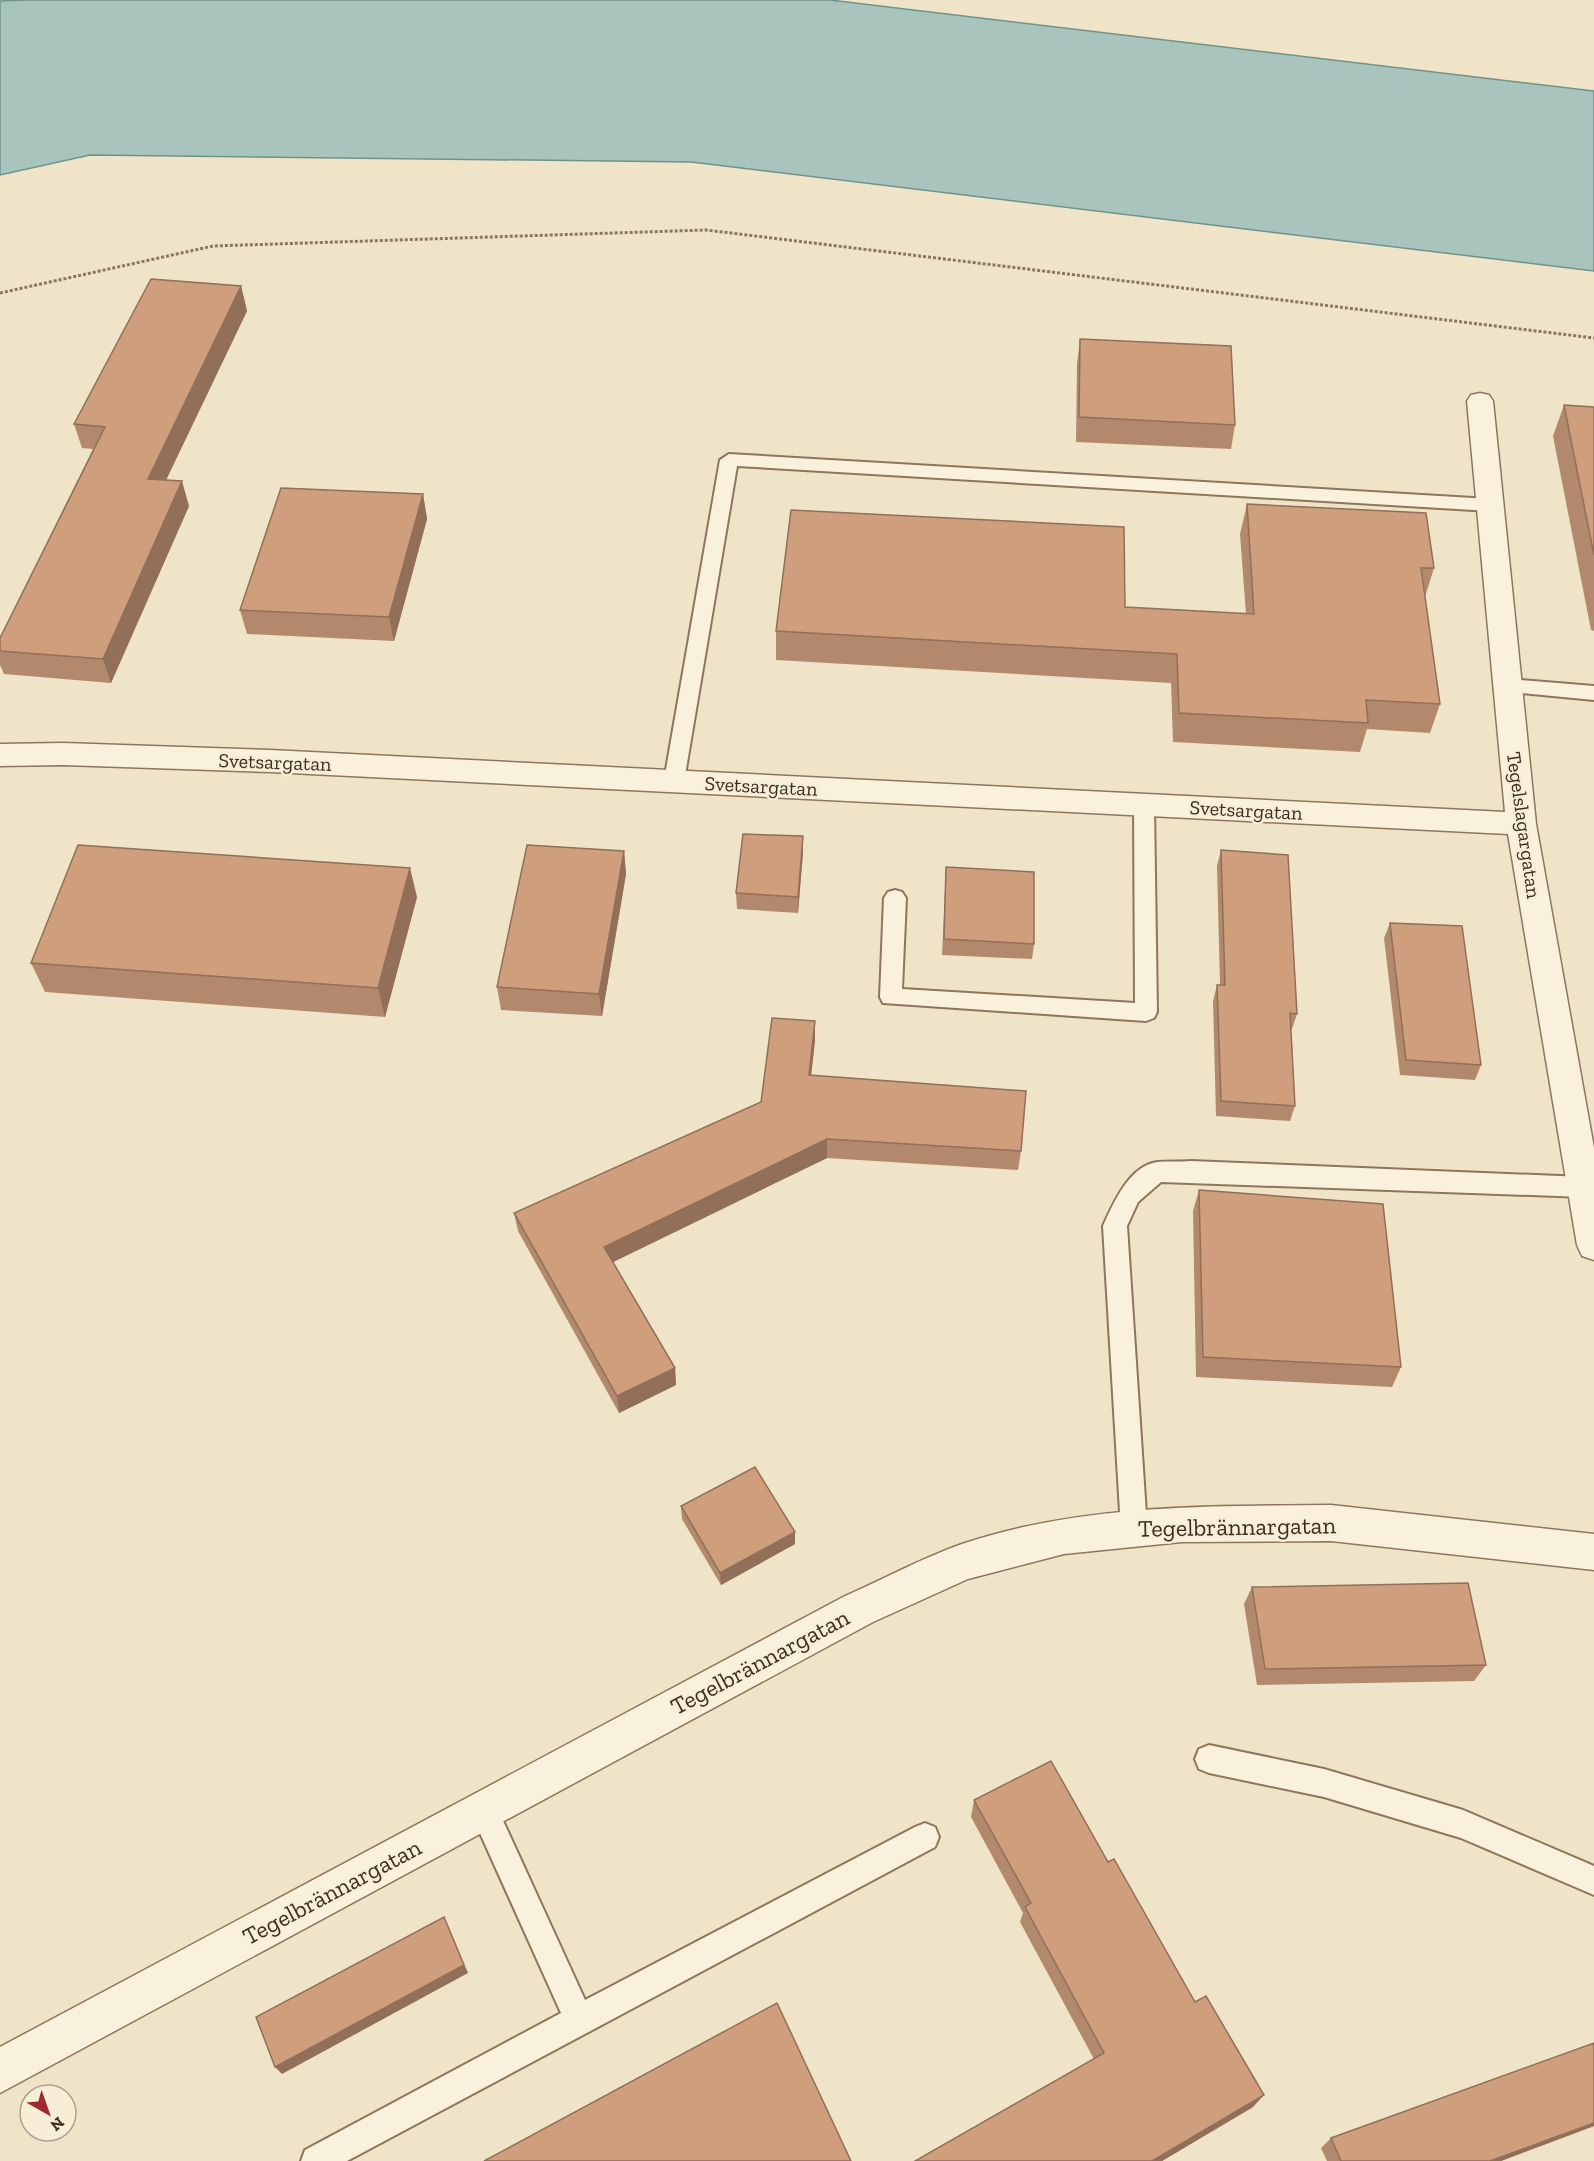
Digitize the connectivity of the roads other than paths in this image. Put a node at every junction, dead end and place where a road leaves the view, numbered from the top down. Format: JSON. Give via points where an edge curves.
{"nodes":[{"id":1,"x":1480,"y":401,"type":"dead end"},
{"id":2,"x":1490,"y":505,"type":"junction"},
{"id":3,"x":1507,"y":686,"type":"junction"},
{"id":4,"x":1594,"y":693,"type":"edge"},
{"id":5,"x":0,"y":755,"type":"edge"},
{"id":6,"x":674,"y":781,"type":"junction"},
{"id":7,"x":1144,"y":805,"type":"junction"},
{"id":8,"x":1521,"y":824,"type":"junction"},
{"id":9,"x":895,"y":898,"type":"dead end"},
{"id":10,"x":1584,"y":1188,"type":"junction"},
{"id":11,"x":1594,"y":1245,"type":"edge"},
{"id":12,"x":1134,"y":1529,"type":"junction"},
{"id":13,"x":1594,"y":1552,"type":"edge"},
{"id":14,"x":1209,"y":1760,"type":"dead end"},
{"id":15,"x":484,"y":1810,"type":"junction"},
{"id":16,"x":925,"y":1837,"type":"dead end"},
{"id":17,"x":1594,"y":1881,"type":"edge"},
{"id":18,"x":579,"y":2019,"type":"junction"},
{"id":19,"x":0,"y":2071,"type":"edge"},
{"id":20,"x":316,"y":2161,"type":"edge"}],
"edges":[{"from":1,"to":2,"type":"street","name":"Tegelslagargatan"},
{"from":2,"to":3,"type":"street","name":"Tegelslagargatan"},
{"from":2,"to":6,"type":"lane","via":[[729,460]]},
{"from":3,"to":4,"type":"lane"},
{"from":3,"to":8,"type":"street","name":"Tegelslagargatan"},
{"from":5,"to":6,"type":"street","name":"Svetsargatan","via":[[270,761]]},
{"from":6,"to":7,"type":"street","name":"Svetsargatan"},
{"from":7,"to":8,"type":"street","name":"Svetsargatan"},
{"from":7,"to":9,"type":"lane","via":[[1146,1012],[891,997]]},
{"from":8,"to":10,"type":"street","name":"Tegelslagargatan"},
{"from":10,"to":11,"type":"street","name":"Tegelslagargatan"},
{"from":10,"to":12,"type":"lane","via":[[1156,1172],[1129,1196],[1115,1226]]},
{"from":12,"to":13,"type":"street","name":"Tegelbrännargatan","via":[[1182,1524],[1331,1523]]},
{"from":12,"to":15,"type":"street","name":"Tegelbrännargatan","via":[[1064,1536],[963,1563],[859,1609]]},
{"from":14,"to":17,"type":"lane","via":[[1324,1783],[1463,1824]]},
{"from":15,"to":18,"type":"lane"},
{"from":15,"to":19,"type":"street","name":"Tegelbrännargatan"},
{"from":16,"to":18,"type":"lane"},
{"from":18,"to":20,"type":"lane"}]}
